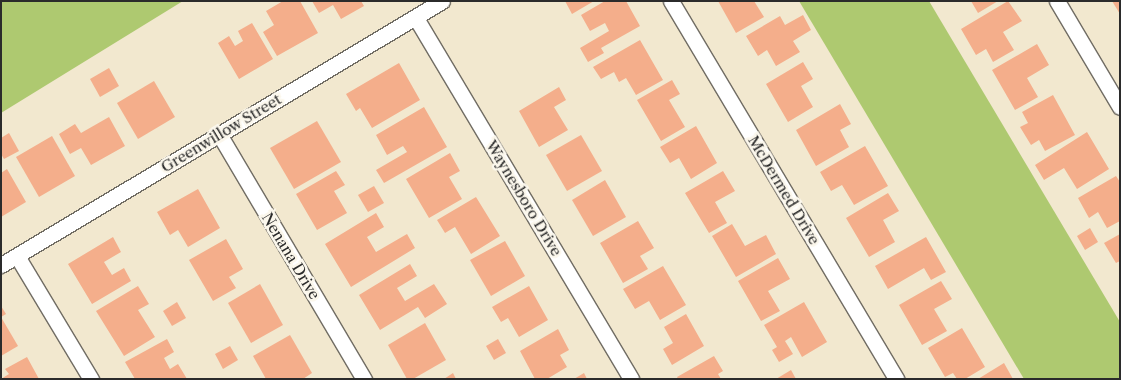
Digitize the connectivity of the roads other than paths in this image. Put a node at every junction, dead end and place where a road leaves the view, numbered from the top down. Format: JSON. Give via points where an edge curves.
{"nodes":[{"id":1,"x":442,"y":1,"type":"edge"},
{"id":2,"x":671,"y":1,"type":"edge"},
{"id":3,"x":1057,"y":1,"type":"edge"},
{"id":4,"x":416,"y":18,"type":"junction"},
{"id":5,"x":1120,"y":108,"type":"edge"},
{"id":6,"x":219,"y":134,"type":"junction"},
{"id":7,"x":17,"y":256,"type":"junction"},
{"id":8,"x":1,"y":265,"type":"edge"},
{"id":9,"x":91,"y":379,"type":"edge"},
{"id":10,"x":364,"y":379,"type":"edge"},
{"id":11,"x":631,"y":379,"type":"edge"},
{"id":12,"x":896,"y":379,"type":"edge"}],
"edges":[{"from":1,"to":4,"type":"street","name":"Greenwillow Street"},
{"from":2,"to":12,"type":"street","name":"McDermed Drive"},
{"from":3,"to":5,"type":"street"},
{"from":4,"to":6,"type":"street","name":"Greenwillow Street"},
{"from":4,"to":11,"type":"street","name":"Waynesboro Drive"},
{"from":6,"to":7,"type":"street","name":"Greenwillow Street"},
{"from":6,"to":10,"type":"street","name":"Nenana Drive"},
{"from":7,"to":8,"type":"street","name":"Greenwillow Street"},
{"from":7,"to":9,"type":"street"}]}
